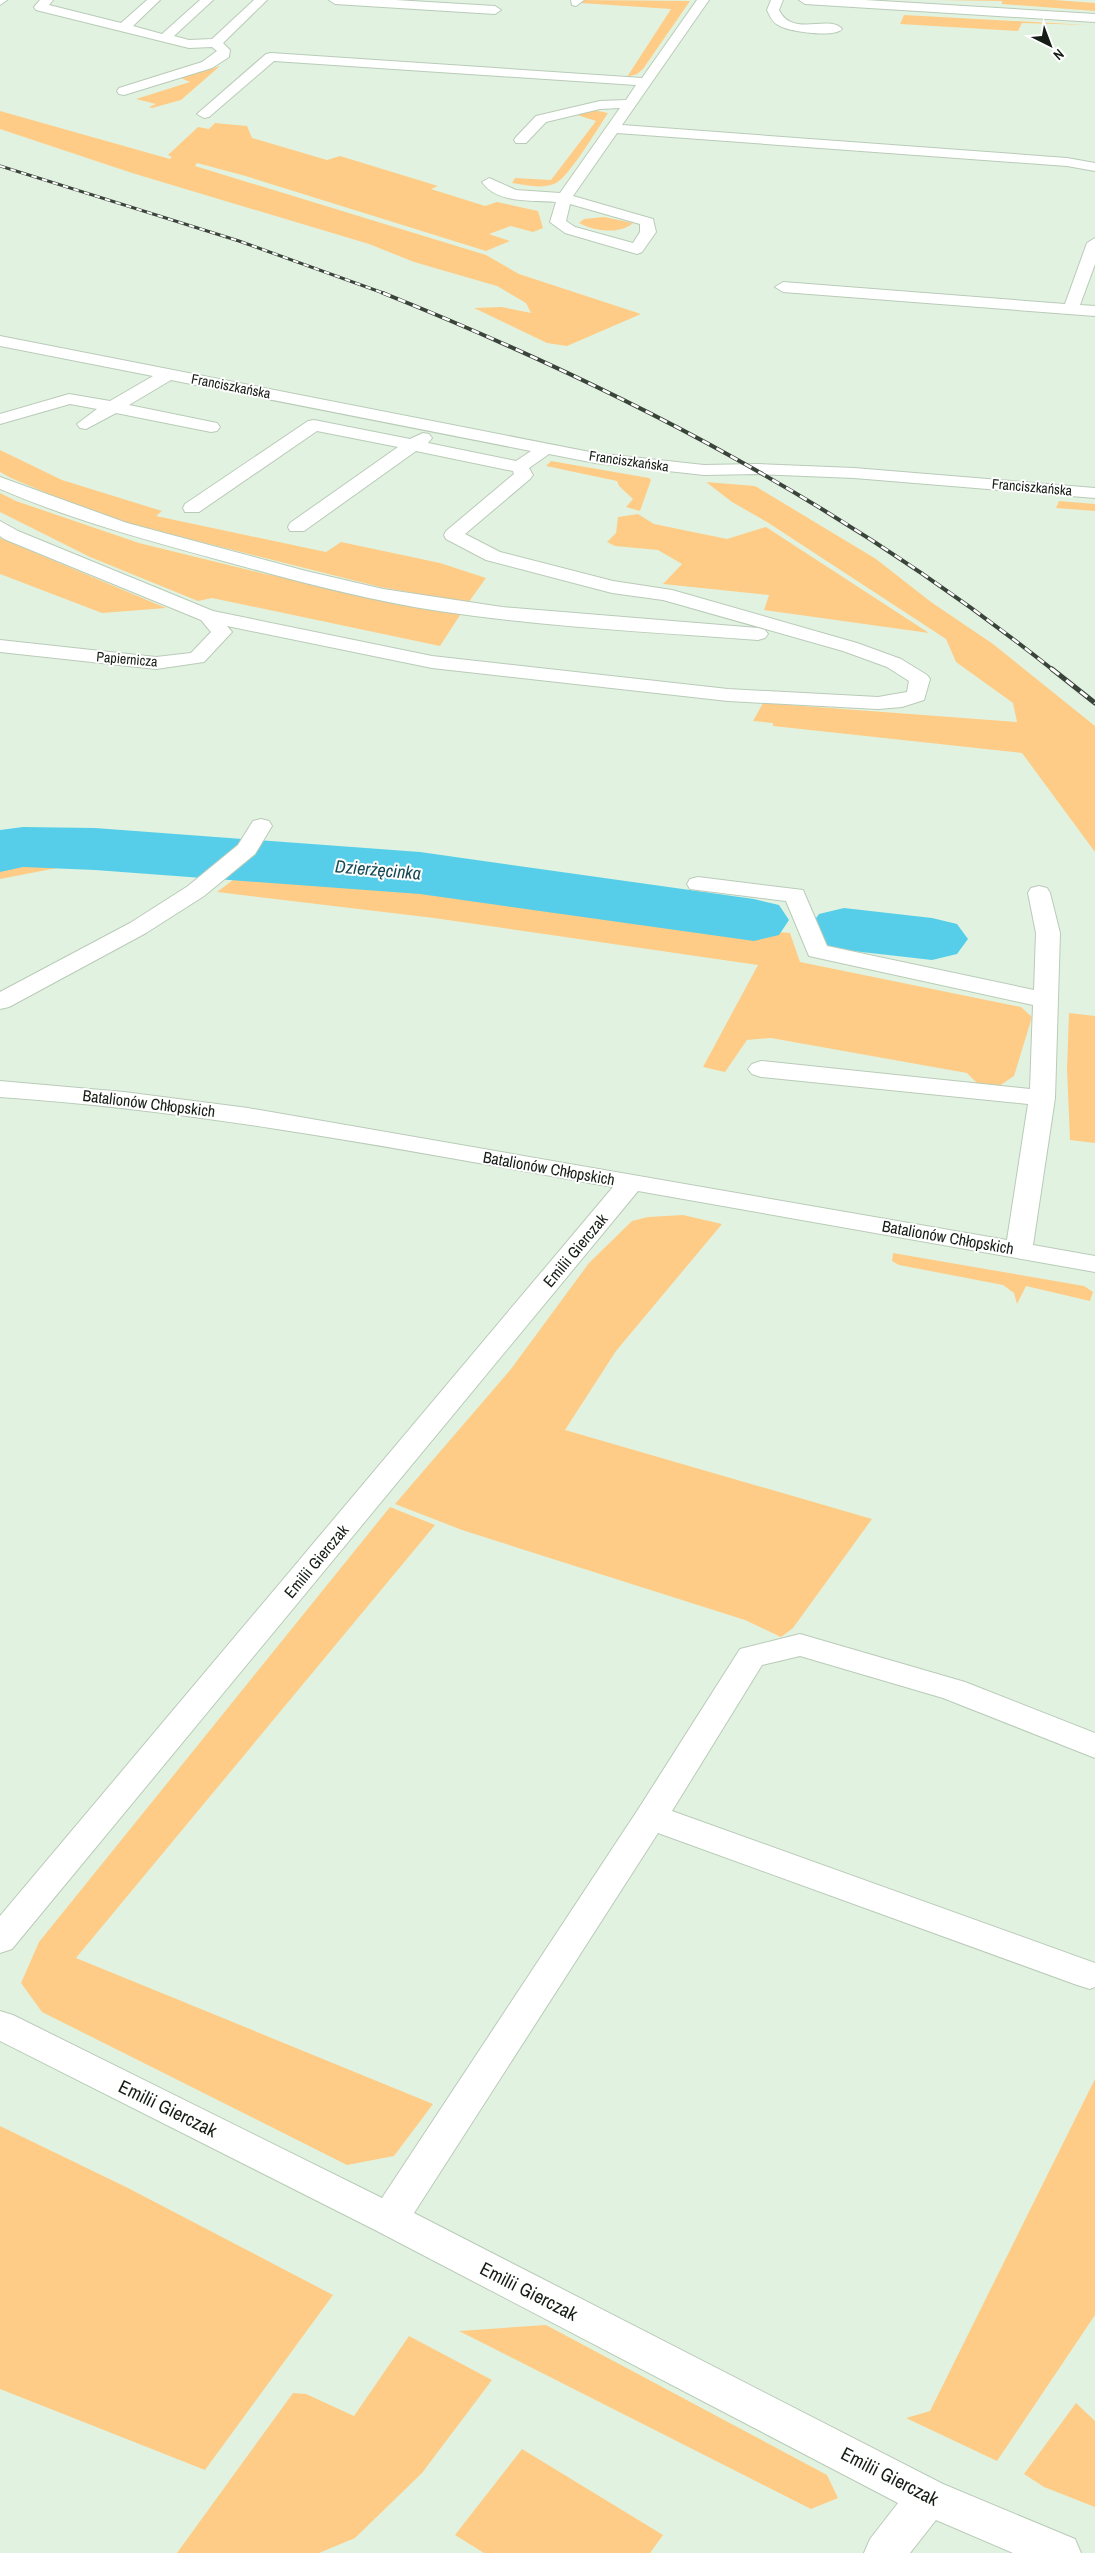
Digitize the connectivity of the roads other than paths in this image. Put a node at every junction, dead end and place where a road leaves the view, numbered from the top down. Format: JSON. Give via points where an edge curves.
{"nodes":[{"id":1,"x":47,"y":0,"type":"edge"},
{"id":2,"x":154,"y":0,"type":"edge"},
{"id":3,"x":207,"y":0,"type":"edge"},
{"id":4,"x":261,"y":0,"type":"edge"},
{"id":5,"x":335,"y":0,"type":"edge"},
{"id":6,"x":504,"y":0,"type":"edge"},
{"id":7,"x":703,"y":0,"type":"edge"},
{"id":8,"x":777,"y":0,"type":"edge"},
{"id":9,"x":806,"y":0,"type":"edge"},
{"id":10,"x":94,"y":6,"type":"dead end"},
{"id":11,"x":495,"y":10,"type":"junction"},
{"id":12,"x":80,"y":17,"type":"junction"},
{"id":13,"x":1095,"y":18,"type":"edge"},
{"id":14,"x":483,"y":25,"type":"dead end"},
{"id":15,"x":123,"y":28,"type":"junction"},
{"id":16,"x":836,"y":29,"type":"dead end"},
{"id":17,"x":165,"y":38,"type":"junction"},
{"id":18,"x":215,"y":43,"type":"junction"},
{"id":19,"x":645,"y":82,"type":"junction"},
{"id":20,"x":124,"y":91,"type":"dead end"},
{"id":21,"x":629,"y":104,"type":"junction"},
{"id":22,"x":204,"y":114,"type":"dead end"},
{"id":23,"x":612,"y":128,"type":"junction"},
{"id":24,"x":521,"y":140,"type":"dead end"},
{"id":25,"x":1095,"y":168,"type":"edge"},
{"id":26,"x":489,"y":182,"type":"dead end"},
{"id":27,"x":564,"y":198,"type":"junction"},
{"id":28,"x":1095,"y":244,"type":"edge"},
{"id":29,"x":783,"y":287,"type":"dead end"},
{"id":30,"x":1071,"y":309,"type":"junction"},
{"id":31,"x":1095,"y":311,"type":"edge"},
{"id":32,"x":0,"y":341,"type":"edge"},
{"id":33,"x":169,"y":374,"type":"junction"},
{"id":34,"x":113,"y":407,"type":"junction"},
{"id":35,"x":342,"y":408,"type":"junction"},
{"id":36,"x":0,"y":419,"type":"edge"},
{"id":37,"x":86,"y":424,"type":"dead end"},
{"id":38,"x":314,"y":425,"type":"junction"},
{"id":39,"x":211,"y":427,"type":"dead end"},
{"id":40,"x":438,"y":428,"type":"junction"},
{"id":41,"x":413,"y":445,"type":"junction"},
{"id":42,"x":546,"y":448,"type":"junction"},
{"id":43,"x":519,"y":467,"type":"junction"},
{"id":44,"x":0,"y":482,"type":"edge"},
{"id":45,"x":1095,"y":493,"type":"edge"},
{"id":46,"x":192,"y":508,"type":"dead end"},
{"id":47,"x":298,"y":527,"type":"dead end"},
{"id":48,"x":0,"y":528,"type":"edge"},
{"id":49,"x":208,"y":616,"type":"junction"},
{"id":50,"x":814,"y":638,"type":"junction"},
{"id":51,"x":0,"y":646,"type":"edge"},
{"id":52,"x":261,"y":826,"type":"dead end"},
{"id":53,"x":698,"y":884,"type":"dead end"},
{"id":54,"x":1039,"y":893,"type":"dead end"},
{"id":55,"x":1046,"y":1000,"type":"junction"},
{"id":56,"x":0,"y":1002,"type":"edge"},
{"id":57,"x":761,"y":1069,"type":"dead end"},
{"id":58,"x":0,"y":1089,"type":"edge"},
{"id":59,"x":1042,"y":1098,"type":"junction"},
{"id":60,"x":631,"y":1182,"type":"junction"},
{"id":61,"x":1019,"y":1249,"type":"junction"},
{"id":62,"x":1095,"y":1264,"type":"edge"},
{"id":63,"x":1095,"y":1746,"type":"edge"},
{"id":64,"x":651,"y":1817,"type":"junction"},
{"id":65,"x":0,"y":1940,"type":"edge"},
{"id":66,"x":1090,"y":1975,"type":"dead end"},
{"id":67,"x":0,"y":2025,"type":"edge"},
{"id":68,"x":389,"y":2218,"type":"junction"},
{"id":69,"x":928,"y":2497,"type":"junction"},
{"id":70,"x":885,"y":2553,"type":"edge"},
{"id":71,"x":1060,"y":2553,"type":"edge"}],
"edges":[{"from":1,"to":12,"type":"street","via":[[40,7]]},
{"from":2,"to":15,"type":"street"},
{"from":3,"to":17,"type":"street"},
{"from":4,"to":18,"type":"street"},
{"from":5,"to":11,"type":"street"},
{"from":6,"to":11,"type":"street"},
{"from":7,"to":19,"type":"street"},
{"from":8,"to":16,"type":"street","via":[[773,10],[782,23]]},
{"from":9,"to":13,"type":"street"},
{"from":10,"to":12,"type":"street"},
{"from":11,"to":14,"type":"street"},
{"from":12,"to":15,"type":"street"},
{"from":15,"to":17,"type":"street"},
{"from":17,"to":18,"type":"street","via":[[196,45]]},
{"from":18,"to":20,"type":"street","via":[[224,50],[224,54],[213,62]]},
{"from":19,"to":21,"type":"street"},
{"from":19,"to":22,"type":"street","via":[[271,57]]},
{"from":21,"to":23,"type":"street"},
{"from":21,"to":24,"type":"street","via":[[600,105],[541,119]]},
{"from":23,"to":25,"type":"street","via":[[1067,162]]},
{"from":23,"to":27,"type":"street"},
{"from":26,"to":27,"type":"street","via":[[498,191],[526,197]]},
{"from":27,"to":27,"type":"street","via":[[648,222],[648,232],[637,249],[570,230],[558,222]]},
{"from":28,"to":30,"type":"street"},
{"from":29,"to":30,"type":"street"},
{"from":30,"to":31,"type":"street"},
{"from":32,"to":33,"type":"street","name":"Franciszkańska"},
{"from":33,"to":34,"type":"street","name":"Franciszkańska"},
{"from":33,"to":35,"type":"street","name":"Franciszkańska"},
{"from":34,"to":36,"type":"street","via":[[69,399]]},
{"from":34,"to":37,"type":"street","name":"Franciszkańska"},
{"from":34,"to":39,"type":"street"},
{"from":35,"to":38,"type":"street"},
{"from":35,"to":40,"type":"street","name":"Franciszkańska"},
{"from":38,"to":41,"type":"street"},
{"from":38,"to":46,"type":"street"},
{"from":40,"to":41,"type":"street"},
{"from":40,"to":42,"type":"street","name":"Franciszkańska"},
{"from":41,"to":43,"type":"street"},
{"from":41,"to":47,"type":"street"},
{"from":42,"to":43,"type":"street"},
{"from":42,"to":45,"type":"street","name":"Franciszkańska","via":[[651,466],[854,473]]},
{"from":43,"to":50,"type":"street","via":[[524,475],[453,535],[493,556],[612,587],[664,594]]},
{"from":44,"to":50,"type":"street","via":[[46,504],[126,530],[281,571],[396,596],[464,609]]},
{"from":48,"to":49,"type":"street"},
{"from":49,"to":50,"type":"street","via":[[432,662],[728,695],[878,703],[917,696],[920,679],[894,662]]},
{"from":49,"to":51,"type":"street","name":"Papiernicza","via":[[222,632],[197,658],[156,663]]},
{"from":52,"to":56,"type":"street","via":[[248,849],[196,892],[138,928]]},
{"from":53,"to":55,"type":"street","via":[[795,895],[817,951]]},
{"from":54,"to":55,"type":"street","via":[[1048,933]]},
{"from":55,"to":59,"type":"street"},
{"from":57,"to":59,"type":"street"},
{"from":58,"to":60,"type":"street","name":"Batalionów Chłopskich","via":[[156,1102]]},
{"from":59,"to":61,"type":"street"},
{"from":60,"to":61,"type":"street","name":"Batalionów Chłopskich"},
{"from":60,"to":65,"type":"street","name":"Emilii Gierczak"},
{"from":61,"to":62,"type":"street","name":"Batalionów Chłopskich"},
{"from":63,"to":64,"type":"street","via":[[954,1690],[800,1645],[751,1657]]},
{"from":64,"to":66,"type":"street"},
{"from":64,"to":68,"type":"street"},
{"from":67,"to":68,"type":"street","name":"Emilii Gierczak"},
{"from":68,"to":69,"type":"street","name":"Emilii Gierczak"},
{"from":69,"to":70,"type":"street"},
{"from":69,"to":71,"type":"street","name":"Emilii Gierczak"}]}
